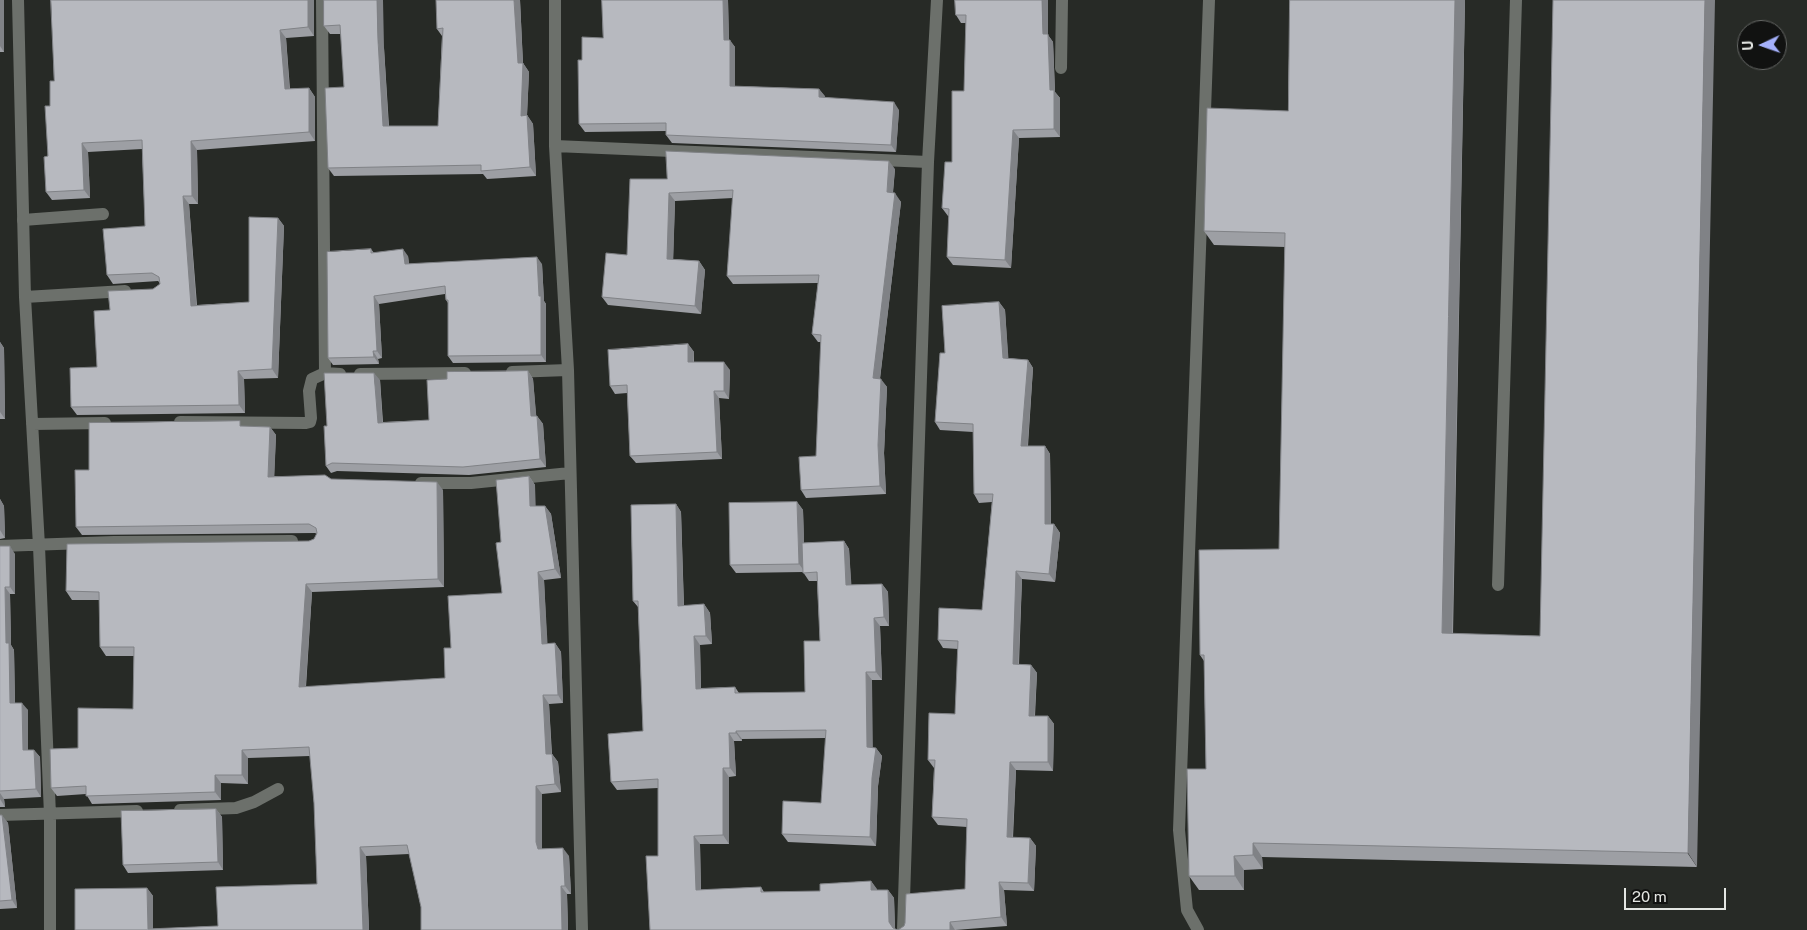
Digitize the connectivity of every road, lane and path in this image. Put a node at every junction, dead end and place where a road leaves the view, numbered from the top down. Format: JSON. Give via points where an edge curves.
{"nodes":[{"id":1,"x":18,"y":0,"type":"edge"},
{"id":2,"x":322,"y":0,"type":"edge"},
{"id":3,"x":555,"y":0,"type":"edge"},
{"id":4,"x":937,"y":0,"type":"edge"},
{"id":5,"x":1062,"y":0,"type":"edge"},
{"id":6,"x":1209,"y":0,"type":"edge"},
{"id":7,"x":1516,"y":0,"type":"edge"},
{"id":8,"x":1061,"y":68,"type":"dead end"},
{"id":9,"x":555,"y":146,"type":"junction"},
{"id":10,"x":928,"y":162,"type":"junction"},
{"id":11,"x":103,"y":214,"type":"dead end"},
{"id":12,"x":23,"y":220,"type":"junction"},
{"id":13,"x":139,"y":290,"type":"edge"},
{"id":14,"x":25,"y":297,"type":"junction"},
{"id":15,"x":568,"y":370,"type":"junction"},
{"id":16,"x":475,"y":372,"type":"edge"},
{"id":17,"x":503,"y":372,"type":"edge"},
{"id":18,"x":325,"y":373,"type":"junction"},
{"id":19,"x":164,"y":422,"type":"edge"},
{"id":20,"x":118,"y":423,"type":"edge"},
{"id":21,"x":32,"y":424,"type":"junction"},
{"id":22,"x":570,"y":473,"type":"junction"},
{"id":23,"x":405,"y":482,"type":"edge"},
{"id":24,"x":305,"y":541,"type":"edge"},
{"id":25,"x":0,"y":546,"type":"edge"},
{"id":26,"x":40,"y":546,"type":"junction"},
{"id":27,"x":1498,"y":585,"type":"dead end"},
{"id":28,"x":278,"y":789,"type":"dead end"},
{"id":29,"x":168,"y":810,"type":"edge"},
{"id":30,"x":148,"y":811,"type":"edge"},
{"id":31,"x":0,"y":815,"type":"edge"},
{"id":32,"x":50,"y":815,"type":"junction"},
{"id":33,"x":50,"y":930,"type":"edge"},
{"id":34,"x":582,"y":930,"type":"edge"},
{"id":35,"x":903,"y":930,"type":"edge"},
{"id":36,"x":1198,"y":930,"type":"edge"}],
"edges":[{"from":1,"to":12,"type":"street"},
{"from":2,"to":18,"type":"street"},
{"from":3,"to":9,"type":"street"},
{"from":4,"to":10,"type":"street"},
{"from":5,"to":8,"type":"street"},
{"from":6,"to":36,"type":"street","via":[[1179,830],[1187,910]]},
{"from":7,"to":27,"type":"street"},
{"from":9,"to":10,"type":"street"},
{"from":9,"to":15,"type":"street"},
{"from":10,"to":35,"type":"street"},
{"from":11,"to":12,"type":"street"},
{"from":12,"to":14,"type":"street"},
{"from":13,"to":14,"type":"street"},
{"from":14,"to":21,"type":"street"},
{"from":15,"to":17,"type":"street"},
{"from":15,"to":22,"type":"street"},
{"from":16,"to":18,"type":"street"},
{"from":18,"to":19,"type":"street","via":[[310,382],[310,422]]},
{"from":20,"to":21,"type":"street"},
{"from":21,"to":26,"type":"street"},
{"from":22,"to":23,"type":"street","via":[[471,484]]},
{"from":22,"to":34,"type":"street"},
{"from":24,"to":26,"type":"street","via":[[114,542]]},
{"from":25,"to":26,"type":"street"},
{"from":26,"to":32,"type":"street"},
{"from":28,"to":29,"type":"street","via":[[236,808]]},
{"from":30,"to":32,"type":"street"},
{"from":31,"to":32,"type":"street"},
{"from":32,"to":33,"type":"street"}]}
